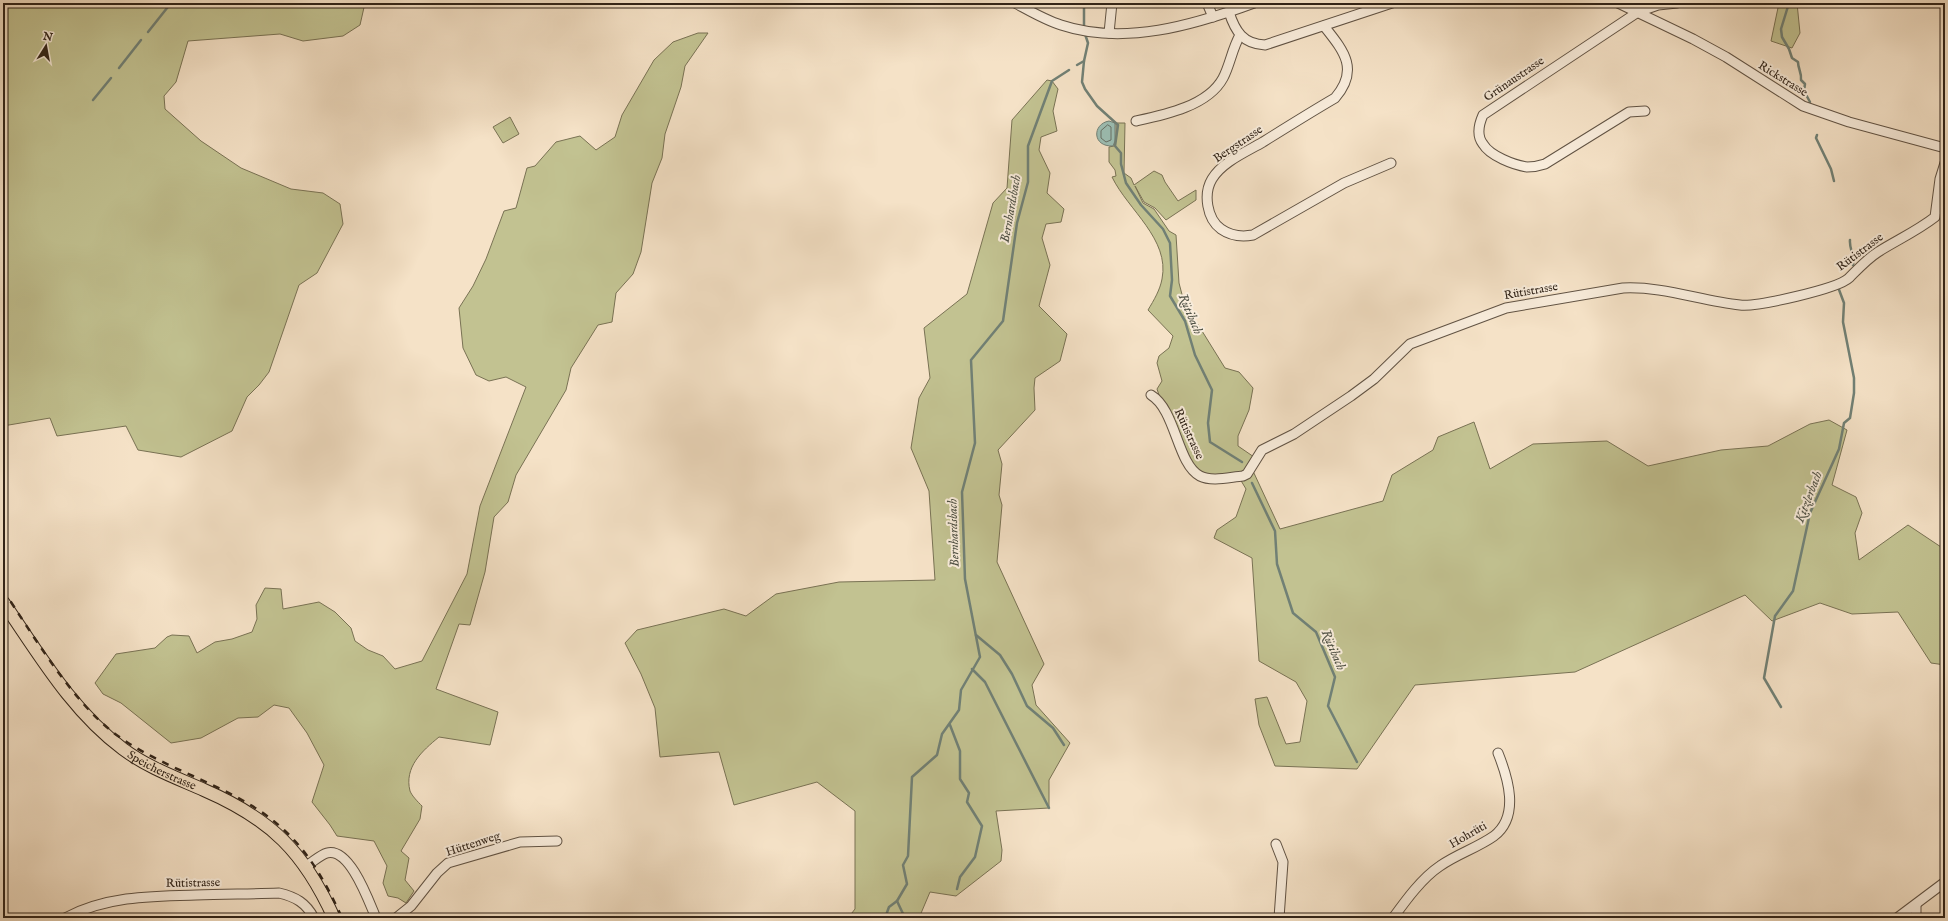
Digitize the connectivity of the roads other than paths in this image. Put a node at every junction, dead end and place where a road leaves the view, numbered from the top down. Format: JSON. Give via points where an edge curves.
{"nodes":[{"id":1,"x":1015,"y":3,"type":"edge"},
{"id":2,"x":1112,"y":3,"type":"edge"},
{"id":3,"x":1208,"y":3,"type":"edge"},
{"id":4,"x":1254,"y":3,"type":"edge"},
{"id":5,"x":1392,"y":3,"type":"edge"},
{"id":6,"x":1618,"y":3,"type":"edge"},
{"id":7,"x":1677,"y":3,"type":"edge"},
{"id":8,"x":1229,"y":12,"type":"junction"},
{"id":9,"x":1638,"y":12,"type":"junction"},
{"id":10,"x":1213,"y":17,"type":"junction"},
{"id":11,"x":1324,"y":26,"type":"junction"},
{"id":12,"x":1109,"y":33,"type":"junction"},
{"id":13,"x":1240,"y":35,"type":"junction"},
{"id":14,"x":1645,"y":111,"type":"dead end"},
{"id":15,"x":1136,"y":121,"type":"dead end"},
{"id":16,"x":1945,"y":148,"type":"edge"},
{"id":17,"x":1391,"y":163,"type":"dead end"},
{"id":18,"x":1945,"y":163,"type":"edge"},
{"id":19,"x":1151,"y":395,"type":"dead end"},
{"id":20,"x":3,"y":602,"type":"edge"},
{"id":21,"x":1498,"y":753,"type":"dead end"},
{"id":22,"x":557,"y":841,"type":"dead end"},
{"id":23,"x":1276,"y":844,"type":"dead end"},
{"id":24,"x":306,"y":866,"type":"junction"},
{"id":25,"x":1945,"y":882,"type":"edge"},
{"id":26,"x":1916,"y":905,"type":"junction"},
{"id":27,"x":65,"y":918,"type":"edge"},
{"id":28,"x":314,"y":918,"type":"edge"},
{"id":29,"x":334,"y":918,"type":"edge"},
{"id":30,"x":376,"y":918,"type":"edge"},
{"id":31,"x":396,"y":918,"type":"edge"},
{"id":32,"x":1279,"y":918,"type":"edge"},
{"id":33,"x":1393,"y":918,"type":"edge"},
{"id":34,"x":1897,"y":918,"type":"edge"},
{"id":35,"x":1916,"y":918,"type":"edge"}],
"edges":[{"from":1,"to":12,"type":"street","via":[[1050,21],[1076,29]]},
{"from":2,"to":12,"type":"street"},
{"from":3,"to":10,"type":"street"},
{"from":4,"to":8,"type":"street"},
{"from":5,"to":11,"type":"street"},
{"from":6,"to":9,"type":"street","name":"Rickstrasse"},
{"from":7,"to":9,"type":"street","name":"Grünaustrasse"},
{"from":8,"to":10,"type":"street"},
{"from":8,"to":13,"type":"street"},
{"from":9,"to":14,"type":"street","name":"Grünaustrasse","via":[[1483,114],[1479,123],[1479,134],[1483,145],[1492,152],[1518,165],[1535,167],[1546,164],[1629,112]]},
{"from":9,"to":16,"type":"street","name":"Rickstrasse","via":[[1726,57],[1803,106],[1849,122]]},
{"from":10,"to":12,"type":"street","via":[[1174,27]]},
{"from":11,"to":13,"type":"street","via":[[1265,45],[1252,43]]},
{"from":11,"to":17,"type":"street","name":"Bergstrasse","via":[[1345,53],[1347,66],[1343,88],[1335,98],[1217,172],[1207,193],[1210,213],[1221,229],[1243,237],[1253,235],[1344,183]]},
{"from":13,"to":15,"type":"street","via":[[1222,80],[1209,94],[1168,114]]},
{"from":18,"to":19,"type":"street","name":"Rütistrasse","via":[[1940,179],[1935,217],[1921,228],[1874,254],[1848,279],[1823,289],[1754,305],[1740,305],[1684,293],[1636,287],[1498,310],[1410,344],[1374,379],[1351,396],[1294,434],[1262,450],[1247,474],[1243,476],[1200,476],[1187,461],[1162,404]]},
{"from":20,"to":24,"type":"main road","name":"Speicherstrasse","via":[[64,691],[110,740],[154,768],[229,801],[257,817],[282,838]]},
{"from":21,"to":33,"type":"street","name":"Hohrüti","via":[[1508,777],[1510,795],[1506,821],[1493,836],[1432,871]]},
{"from":22,"to":31,"type":"street","name":"Hüttenweg","via":[[520,842],[448,863],[411,906]]},
{"from":23,"to":32,"type":"street","via":[[1283,862]]},
{"from":24,"to":29,"type":"main road","name":"Speicherstrasse"},
{"from":24,"to":30,"type":"street","via":[[327,853],[344,858],[354,871]]},
{"from":25,"to":26,"type":"street"},
{"from":26,"to":34,"type":"street"},
{"from":26,"to":35,"type":"street"},
{"from":27,"to":28,"type":"street","name":"Rütistrasse","via":[[105,903],[145,896],[279,893],[301,901]]}]}
